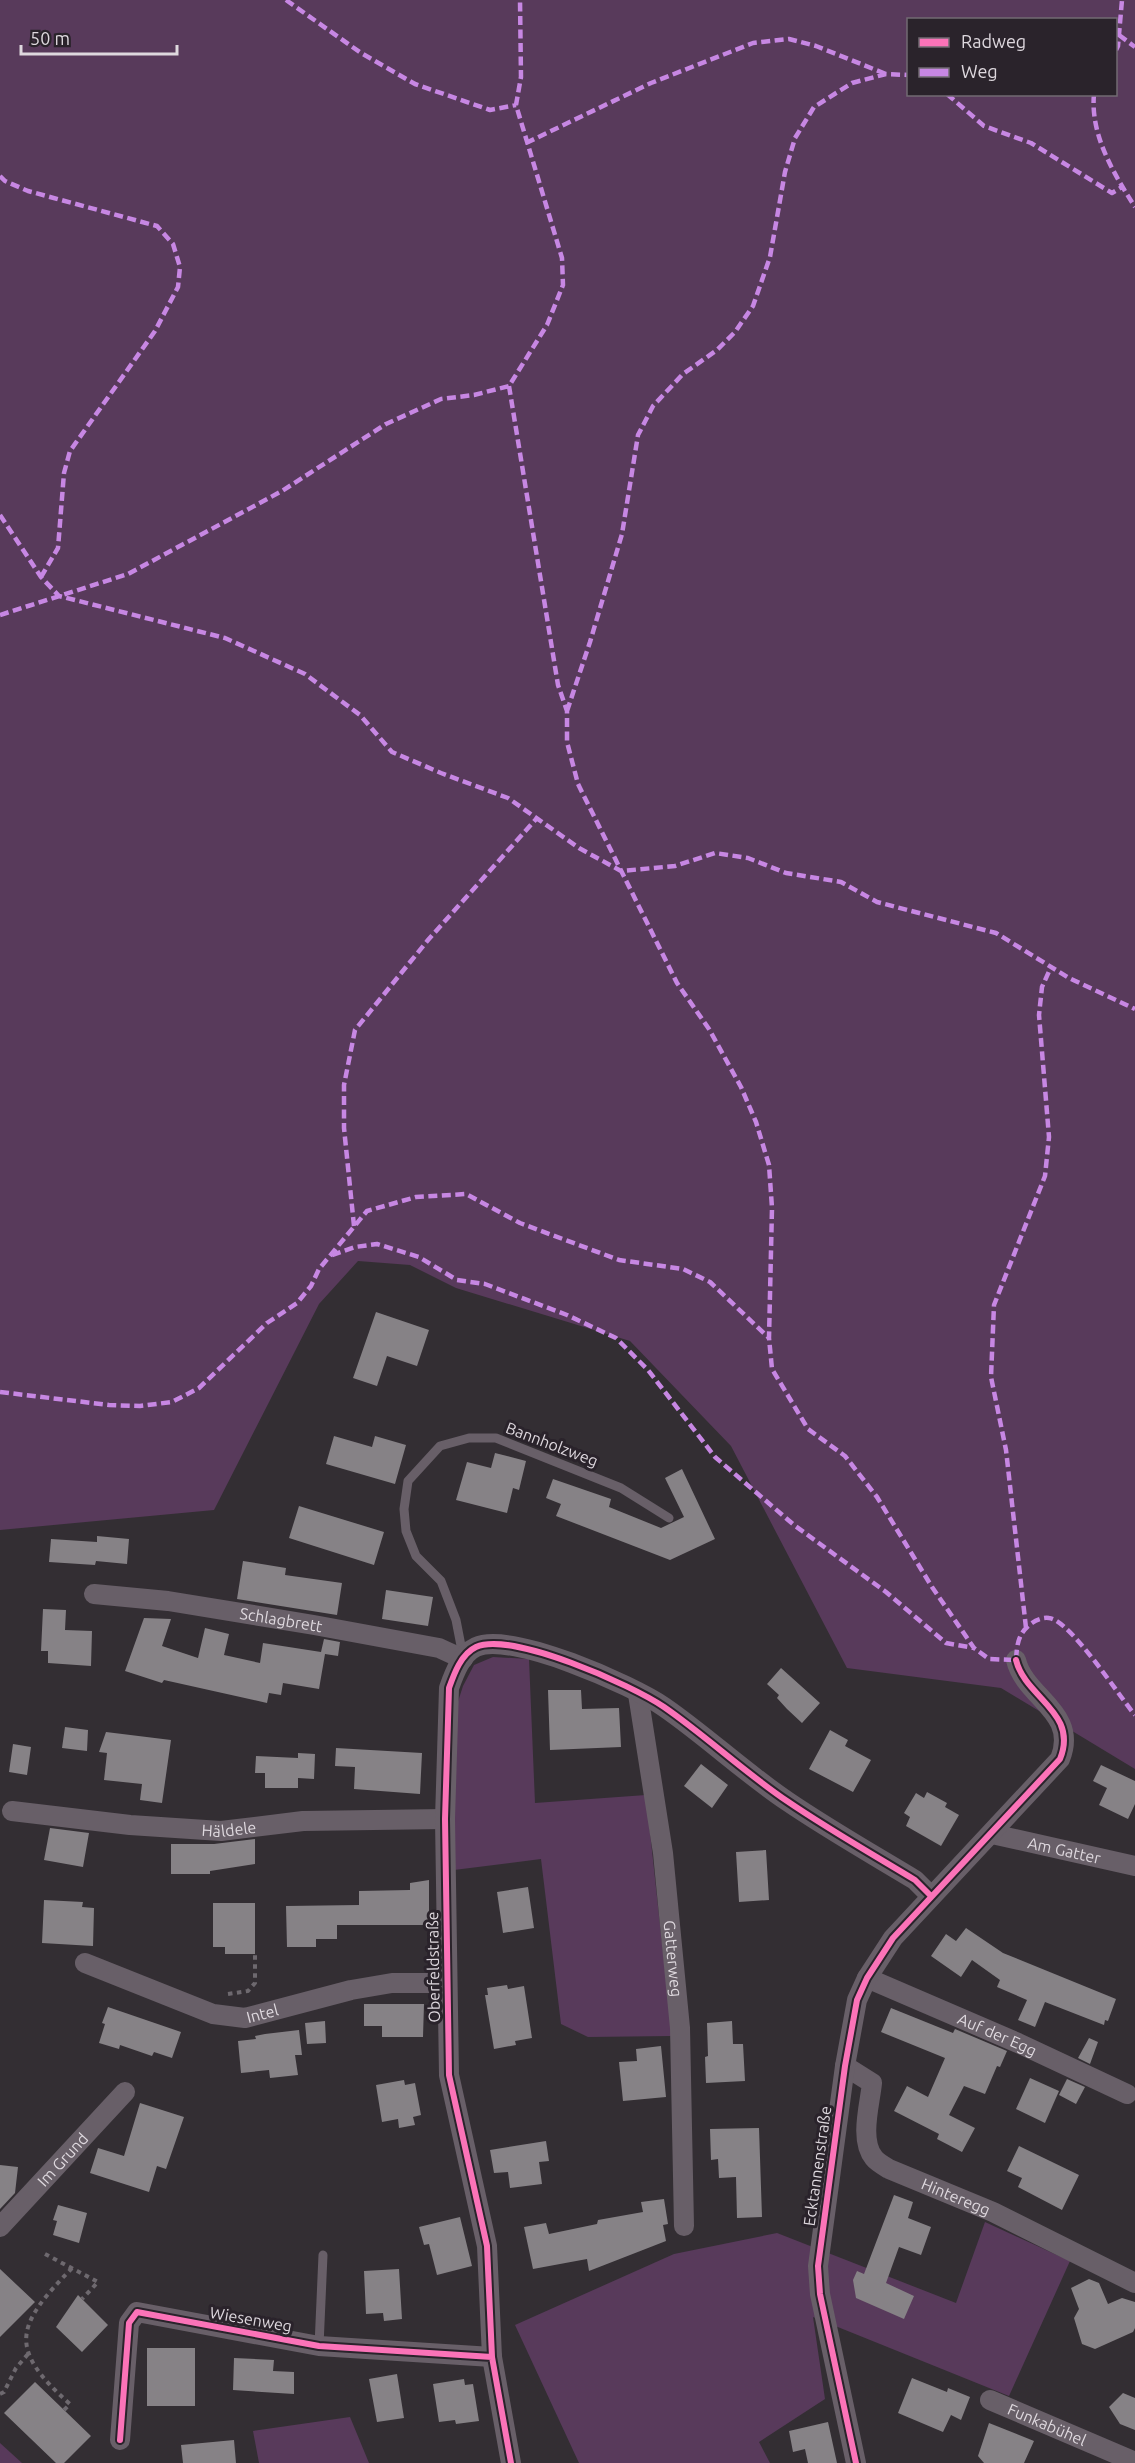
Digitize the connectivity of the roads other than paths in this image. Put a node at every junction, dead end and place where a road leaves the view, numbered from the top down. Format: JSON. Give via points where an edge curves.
{"nodes":[{"id":1,"x":669,"y":1518,"type":"dead end"},
{"id":2,"x":94,"y":1594,"type":"dead end"},
{"id":3,"x":463,"y":1659,"type":"junction"},
{"id":4,"x":1016,"y":1660,"type":"dead end"},
{"id":5,"x":638,"y":1694,"type":"junction"},
{"id":6,"x":12,"y":1811,"type":"dead end"},
{"id":7,"x":445,"y":1819,"type":"junction"},
{"id":8,"x":992,"y":1834,"type":"junction"},
{"id":9,"x":1135,"y":1866,"type":"edge"},
{"id":10,"x":931,"y":1896,"type":"junction"},
{"id":11,"x":85,"y":1963,"type":"dead end"},
{"id":12,"x":867,"y":1978,"type":"junction"},
{"id":13,"x":446,"y":1983,"type":"junction"},
{"id":14,"x":845,"y":2066,"type":"junction"},
{"id":15,"x":125,"y":2092,"type":"dead end"},
{"id":16,"x":1127,"y":2094,"type":"dead end"},
{"id":17,"x":684,"y":2226,"type":"dead end"},
{"id":18,"x":0,"y":2228,"type":"edge"},
{"id":19,"x":323,"y":2254,"type":"dead end"},
{"id":20,"x":1135,"y":2283,"type":"edge"},
{"id":21,"x":319,"y":2346,"type":"junction"},
{"id":22,"x":492,"y":2357,"type":"junction"},
{"id":23,"x":990,"y":2400,"type":"dead end"},
{"id":24,"x":120,"y":2440,"type":"dead end"},
{"id":25,"x":1135,"y":2462,"type":"edge"},
{"id":26,"x":511,"y":2463,"type":"edge"},
{"id":27,"x":856,"y":2463,"type":"edge"}],
"edges":[{"from":1,"to":3,"type":"lane","name":"Bannholzweg","via":[[621,1488],[496,1438],[469,1438],[440,1446],[408,1481],[406,1531],[416,1556],[441,1581],[456,1620]]},
{"from":2,"to":3,"type":"street","name":"Schlagbrett","via":[[168,1601],[314,1625],[438,1648]]},
{"from":3,"to":5,"type":"street","via":[[475,1647],[514,1646],[598,1673]]},
{"from":3,"to":7,"type":"street","name":"Oberfeldstraße","via":[[449,1688]]},
{"from":4,"to":8,"type":"street","name":"Ecktannenstraße","via":[[1019,1672],[1055,1714],[1065,1736],[1064,1750]]},
{"from":5,"to":10,"type":"street","via":[[662,1705],[786,1801],[915,1880]]},
{"from":5,"to":17,"type":"street","name":"Gatterweg","via":[[663,1853],[680,2028]]},
{"from":6,"to":7,"type":"street","name":"Häldele","via":[[221,1831],[303,1821]]},
{"from":7,"to":13,"type":"street","name":"Oberfeldstraße"},
{"from":8,"to":9,"type":"street","name":"Am Gatter"},
{"from":8,"to":10,"type":"street","name":"Ecktannenstraße"},
{"from":10,"to":12,"type":"street","name":"Ecktannenstraße","via":[[893,1938]]},
{"from":11,"to":13,"type":"street","name":"Intel","via":[[213,2014],[244,2018],[351,1990],[392,1983]]},
{"from":12,"to":14,"type":"street","name":"Ecktannenstraße","via":[[857,2000]]},
{"from":12,"to":16,"type":"street","name":"Auf der Egg"},
{"from":13,"to":22,"type":"street","name":"Oberfeldstraße","via":[[449,2075],[487,2246]]},
{"from":14,"to":20,"type":"street","name":"Hinteregg","via":[[872,2083],[867,2132],[874,2158],[889,2169],[993,2212]]},
{"from":14,"to":27,"type":"street","name":"Ecktannenstraße","via":[[818,2266],[820,2294]]},
{"from":15,"to":18,"type":"street","name":"Im Grund"},
{"from":19,"to":21,"type":"lane"},
{"from":21,"to":22,"type":"street","name":"Wiesenweg"},
{"from":21,"to":24,"type":"street","name":"Wiesenweg","via":[[137,2312],[129,2323]]},
{"from":22,"to":26,"type":"street","name":"Oberfeldstraße"},
{"from":23,"to":25,"type":"street","name":"Funkabühel"}]}
